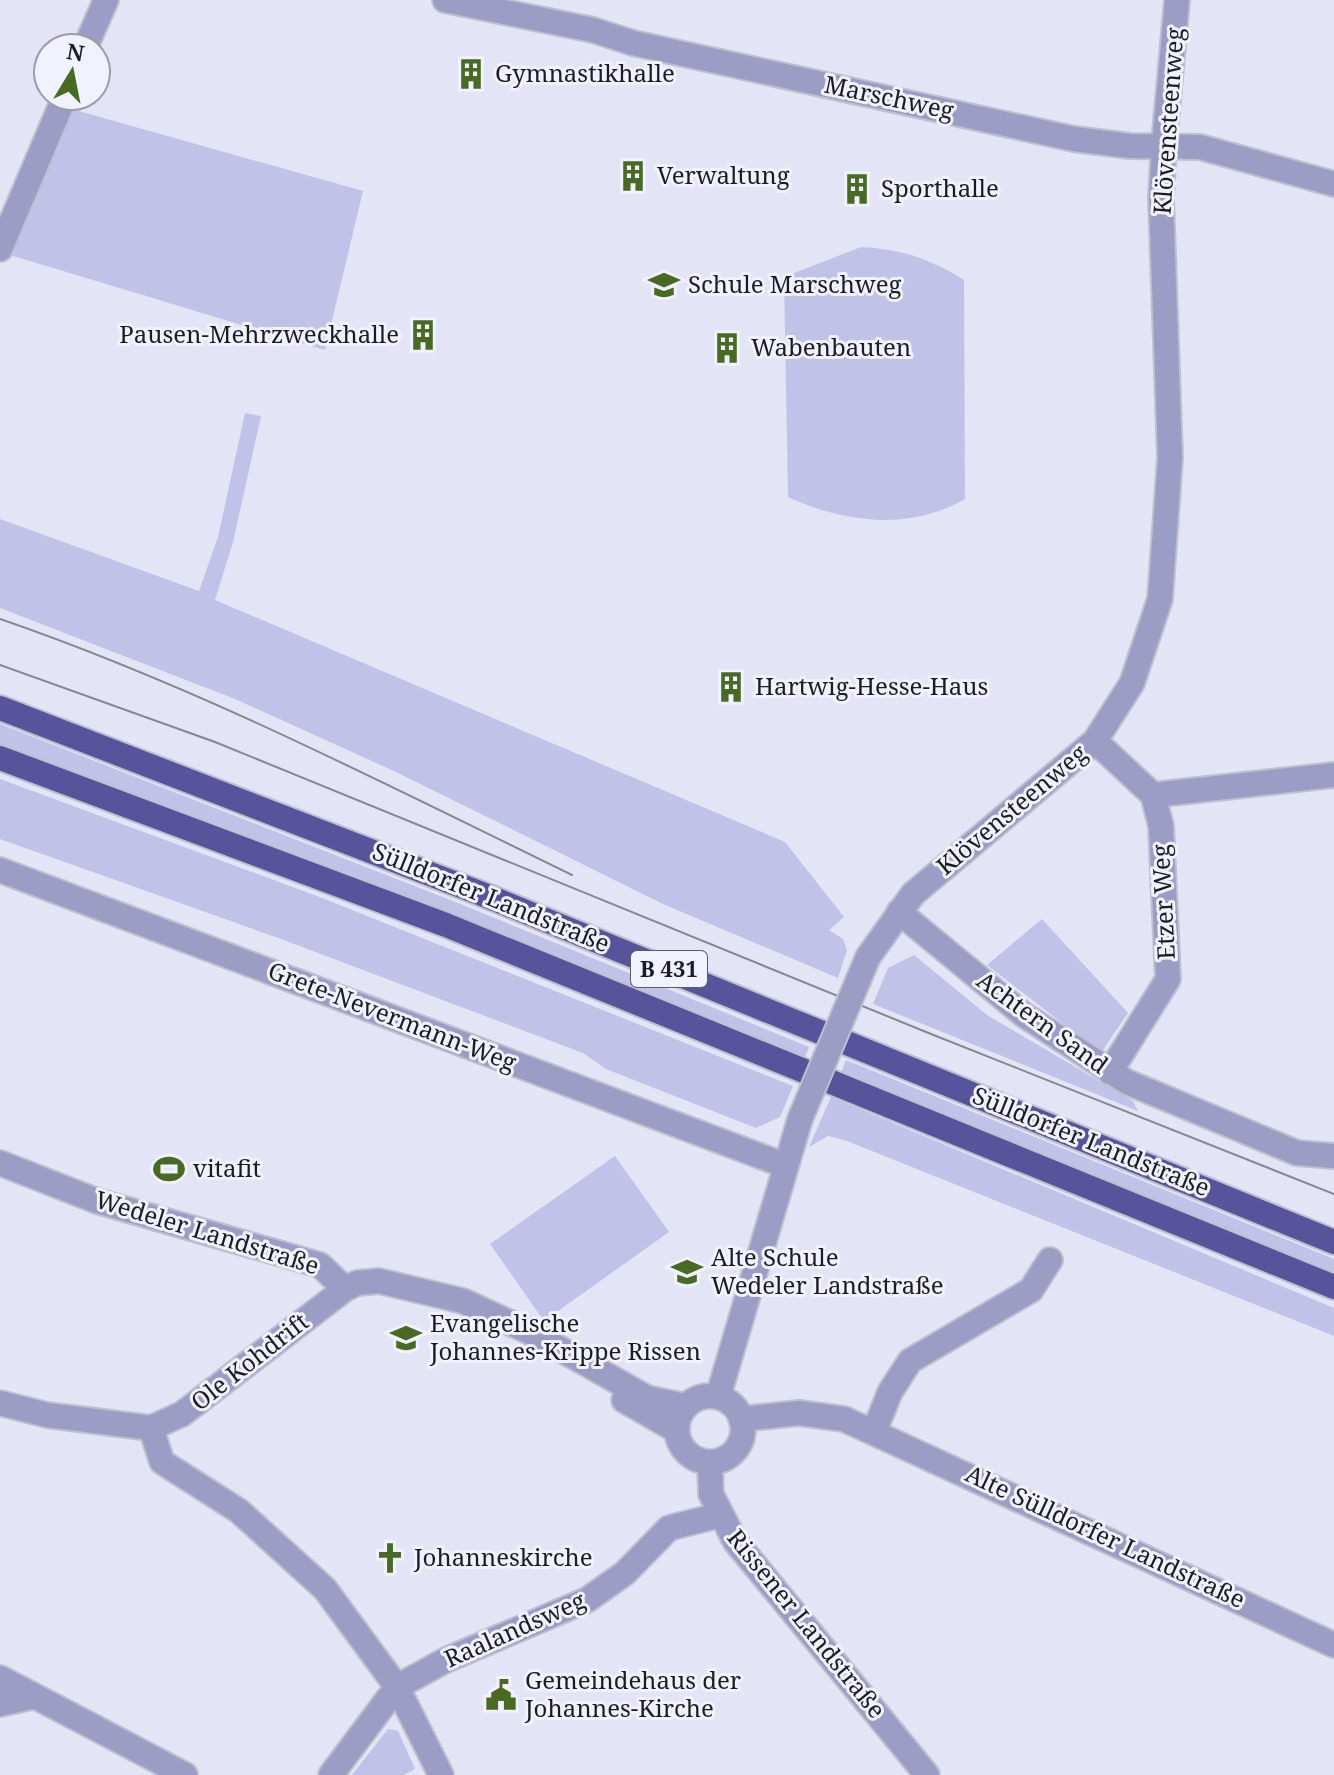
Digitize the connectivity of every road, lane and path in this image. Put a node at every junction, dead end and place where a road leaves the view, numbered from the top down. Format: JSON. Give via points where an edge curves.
{"nodes":[{"id":1,"x":106,"y":0,"type":"edge"},
{"id":2,"x":445,"y":0,"type":"edge"},
{"id":3,"x":1177,"y":0,"type":"edge"},
{"id":4,"x":92,"y":32,"type":"edge"},
{"id":5,"x":58,"y":112,"type":"edge"},
{"id":6,"x":1164,"y":144,"type":"junction"},
{"id":7,"x":1334,"y":184,"type":"edge"},
{"id":8,"x":0,"y":249,"type":"edge"},
{"id":9,"x":0,"y":708,"type":"edge"},
{"id":10,"x":1095,"y":741,"type":"junction"},
{"id":11,"x":0,"y":758,"type":"edge"},
{"id":12,"x":1334,"y":775,"type":"edge"},
{"id":13,"x":1153,"y":795,"type":"junction"},
{"id":14,"x":0,"y":870,"type":"edge"},
{"id":15,"x":899,"y":912,"type":"junction"},
{"id":16,"x":1110,"y":1072,"type":"junction"},
{"id":17,"x":1334,"y":1156,"type":"edge"},
{"id":18,"x":0,"y":1163,"type":"edge"},
{"id":19,"x":784,"y":1165,"type":"junction"},
{"id":20,"x":1334,"y":1242,"type":"edge"},
{"id":21,"x":1050,"y":1260,"type":"dead end"},
{"id":22,"x":1334,"y":1287,"type":"edge"},
{"id":23,"x":345,"y":1289,"type":"junction"},
{"id":24,"x":583,"y":1364,"type":"junction"},
{"id":25,"x":718,"y":1397,"type":"junction"},
{"id":26,"x":0,"y":1403,"type":"edge"},
{"id":27,"x":685,"y":1406,"type":"junction"},
{"id":28,"x":741,"y":1419,"type":"junction"},
{"id":29,"x":151,"y":1428,"type":"junction"},
{"id":30,"x":676,"y":1430,"type":"junction"},
{"id":31,"x":874,"y":1432,"type":"junction"},
{"id":32,"x":710,"y":1463,"type":"junction"},
{"id":33,"x":720,"y":1515,"type":"junction"},
{"id":34,"x":1334,"y":1645,"type":"edge"},
{"id":35,"x":0,"y":1678,"type":"edge"},
{"id":36,"x":397,"y":1687,"type":"junction"},
{"id":37,"x":35,"y":1696,"type":"junction"},
{"id":38,"x":0,"y":1704,"type":"edge"},
{"id":39,"x":185,"y":1775,"type":"edge"},
{"id":40,"x":331,"y":1775,"type":"edge"},
{"id":41,"x":441,"y":1775,"type":"edge"},
{"id":42,"x":927,"y":1775,"type":"edge"}],
"edges":[{"from":1,"to":4,"type":"street"},
{"from":2,"to":6,"type":"street","name":"Marschweg","via":[[1074,139]]},
{"from":3,"to":6,"type":"street","name":"Klövensteenweg"},
{"from":5,"to":8,"type":"street"},
{"from":6,"to":7,"type":"street","name":"Marschweg","via":[[1200,147]]},
{"from":6,"to":10,"type":"street","name":"Klövensteenweg","via":[[1161,198],[1170,458],[1160,599],[1132,683]]},
{"from":9,"to":20,"type":"highway","name":"Sülldorfer Landstraße","number":"B 431","via":[[495,899]]},
{"from":10,"to":13,"type":"street"},
{"from":10,"to":15,"type":"street","name":"Klövensteenweg","via":[[934,876]]},
{"from":11,"to":22,"type":"highway","name":"Sülldorfer Landstraße","number":"B 431","via":[[446,925]]},
{"from":12,"to":13,"type":"street"},
{"from":13,"to":16,"type":"street","name":"Etzer Weg","via":[[1161,826],[1168,979]]},
{"from":14,"to":19,"type":"street","name":"Grete-Nevermann-Weg"},
{"from":15,"to":16,"type":"street","name":"Achtern Sand","via":[[1024,1015]]},
{"from":15,"to":19,"type":"street","name":"Klövensteenweg","bridge":true,"via":[[868,957]]},
{"from":16,"to":17,"type":"street","name":"Achtern Sand","via":[[1297,1153]]},
{"from":18,"to":23,"type":"street","name":"Wedeler Landstraße","via":[[97,1201],[320,1265]]},
{"from":19,"to":25,"type":"street","name":"Klövensteenweg"},
{"from":21,"to":31,"type":"street","via":[[1031,1290],[910,1361]]},
{"from":23,"to":24,"type":"street","name":"Wedeler Landstraße","via":[[372,1281],[443,1294],[505,1318]]},
{"from":23,"to":29,"type":"street","name":"Ole Kohdrift","via":[[182,1414]]},
{"from":24,"to":27,"type":"street","name":"Wedeler Landstraße","via":[[647,1398]]},
{"from":24,"to":30,"type":"street","name":"Wedeler Landstraße","via":[[619,1397]]},
{"from":25,"to":27,"type":"street","via":[[695,1399]]},
{"from":25,"to":28,"type":"street"},
{"from":26,"to":29,"type":"street","via":[[47,1415]]},
{"from":27,"to":30,"type":"street"},
{"from":28,"to":31,"type":"street","name":"Alte Sülldorfer Landstraße","via":[[814,1413]]},
{"from":28,"to":32,"type":"street","via":[[740,1443],[733,1453]]},
{"from":29,"to":36,"type":"street","via":[[162,1462],[239,1511],[325,1589]]},
{"from":30,"to":32,"type":"street","via":[[690,1457]]},
{"from":31,"to":34,"type":"street","name":"Alte Sülldorfer Landstraße"},
{"from":32,"to":33,"type":"street","name":"Rissener Landstraße","via":[[711,1494]]},
{"from":33,"to":36,"type":"street","name":"Raalandsweg","via":[[669,1528],[625,1573],[587,1600],[446,1660]]},
{"from":33,"to":42,"type":"street","name":"Rissener Landstraße","via":[[735,1541]]},
{"from":35,"to":37,"type":"street"},
{"from":36,"to":40,"type":"street","name":"Raalandsweg"},
{"from":36,"to":41,"type":"street"},
{"from":37,"to":38,"type":"street"},
{"from":37,"to":39,"type":"street"}]}
